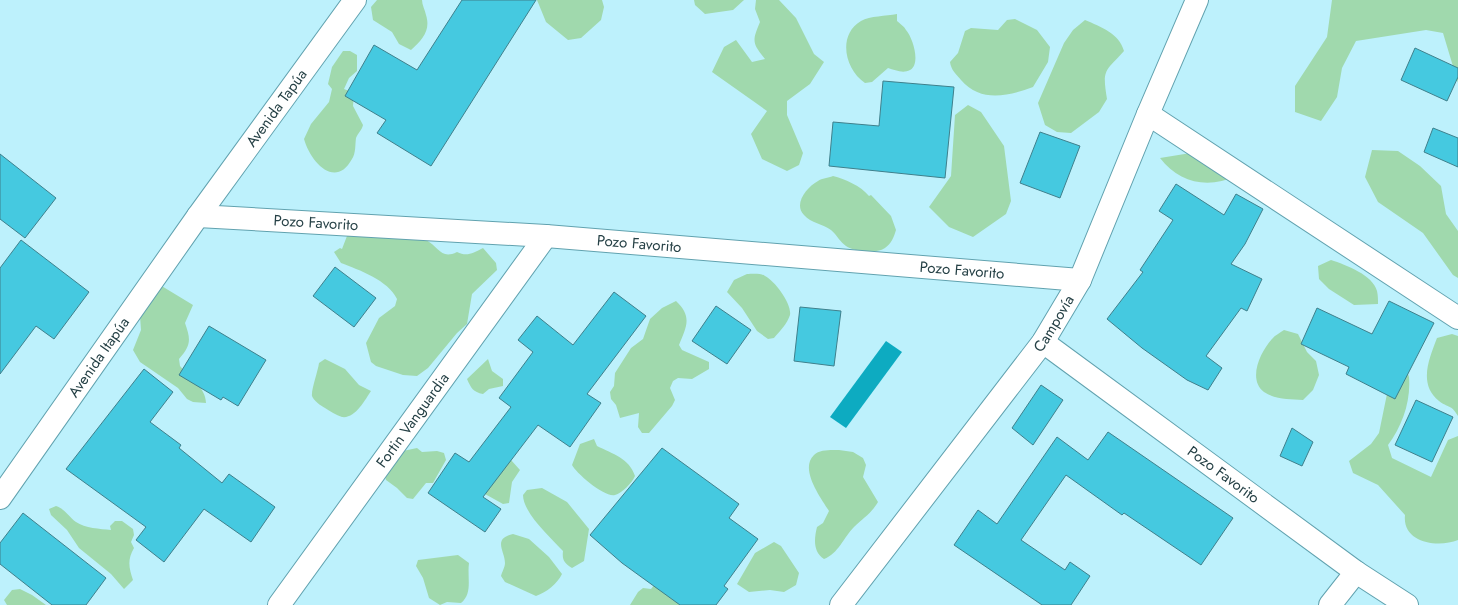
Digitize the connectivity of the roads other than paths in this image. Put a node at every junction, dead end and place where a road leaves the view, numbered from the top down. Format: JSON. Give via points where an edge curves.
{"nodes":[{"id":1,"x":355,"y":0,"type":"edge"},
{"id":2,"x":1196,"y":0,"type":"edge"},
{"id":3,"x":1148,"y":114,"type":"junction"},
{"id":4,"x":198,"y":216,"type":"junction"},
{"id":5,"x":546,"y":236,"type":"junction"},
{"id":6,"x":1080,"y":280,"type":"junction"},
{"id":7,"x":1458,"y":318,"type":"edge"},
{"id":8,"x":1043,"y":342,"type":"junction"},
{"id":9,"x":0,"y":498,"type":"edge"},
{"id":10,"x":1356,"y":572,"type":"junction"},
{"id":11,"x":279,"y":605,"type":"edge"},
{"id":12,"x":841,"y":605,"type":"edge"},
{"id":13,"x":1330,"y":605,"type":"edge"},
{"id":14,"x":1407,"y":605,"type":"edge"}],
"edges":[{"from":1,"to":4,"type":"street","name":"Avenida Tapúa"},
{"from":2,"to":3,"type":"street","name":"Campovía"},
{"from":3,"to":6,"type":"street","name":"Campovía"},
{"from":3,"to":7,"type":"street"},
{"from":4,"to":5,"type":"street","name":"Pozo Favorito"},
{"from":4,"to":9,"type":"street","name":"Avenida Itapúa"},
{"from":5,"to":6,"type":"street","name":"Pozo Favorito"},
{"from":5,"to":11,"type":"street","name":"Fortin Vanguardia"},
{"from":6,"to":8,"type":"street","name":"Campovía"},
{"from":8,"to":10,"type":"street","name":"Pozo Favorito"},
{"from":8,"to":12,"type":"street","name":"Campovía"},
{"from":10,"to":13,"type":"street"},
{"from":10,"to":14,"type":"street","name":"Pozo Favorito"}]}
